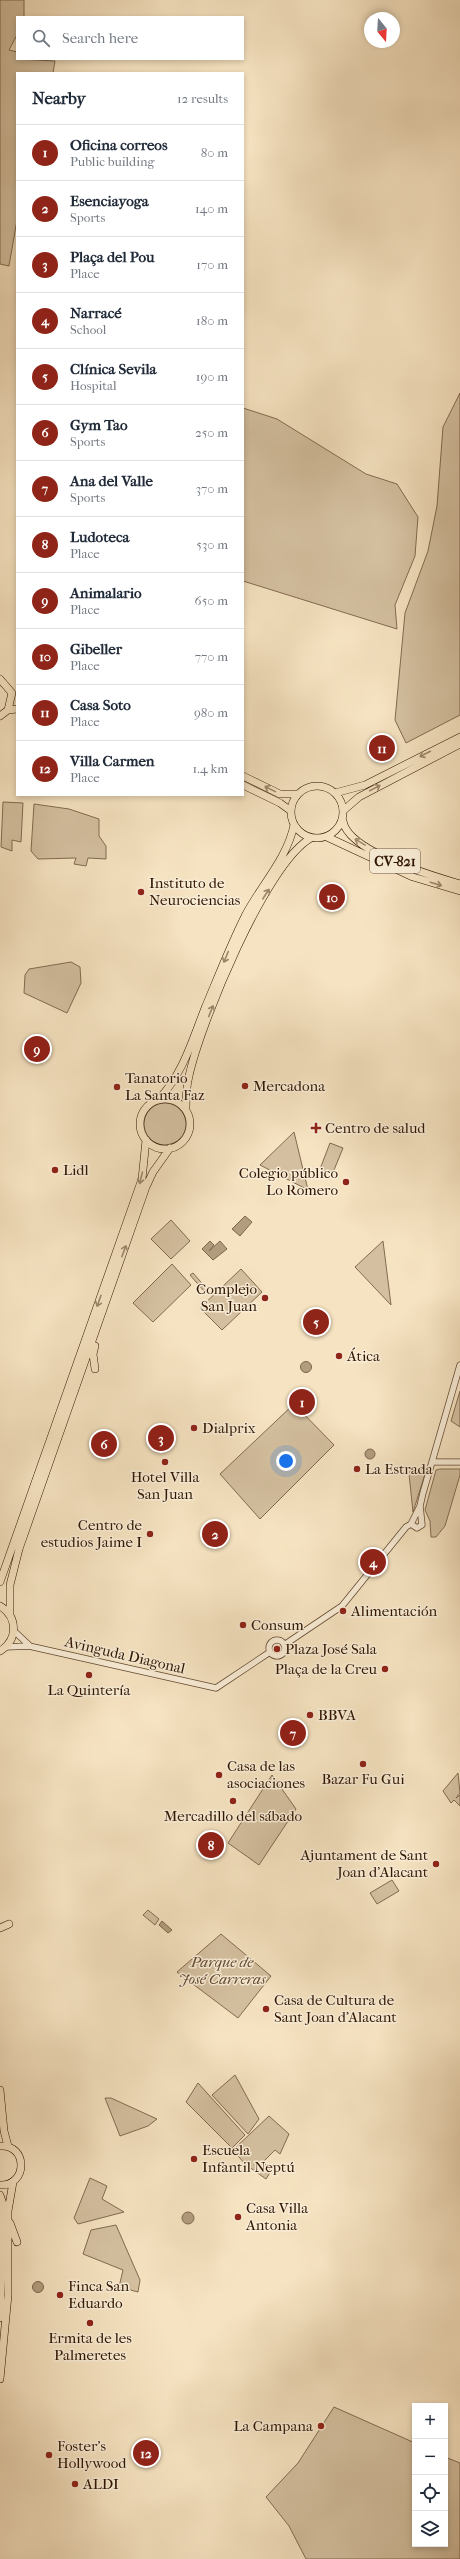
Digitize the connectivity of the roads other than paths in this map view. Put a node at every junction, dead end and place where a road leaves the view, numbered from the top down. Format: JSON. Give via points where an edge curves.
{"nodes":[{"id":1,"x":0,"y":679,"type":"edge"},
{"id":2,"x":15,"y":694,"type":"edge"},
{"id":3,"x":16,"y":709,"type":"edge"},
{"id":4,"x":8,"y":710,"type":"junction"},
{"id":5,"x":0,"y":716,"type":"edge"},
{"id":6,"x":460,"y":737,"type":"edge"},
{"id":7,"x":460,"y":744,"type":"edge"},
{"id":8,"x":244,"y":776,"type":"edge"},
{"id":9,"x":244,"y":785,"type":"edge"},
{"id":10,"x":335,"y":793,"type":"junction"},
{"id":11,"x":298,"y":794,"type":"junction"},
{"id":12,"x":344,"y":810,"type":"junction"},
{"id":13,"x":291,"y":811,"type":"junction"},
{"id":14,"x":343,"y":821,"type":"junction"},
{"id":15,"x":294,"y":825,"type":"junction"},
{"id":16,"x":327,"y":837,"type":"junction"},
{"id":17,"x":311,"y":838,"type":"junction"},
{"id":18,"x":460,"y":884,"type":"edge"},
{"id":19,"x":460,"y":891,"type":"edge"},
{"id":20,"x":158,"y":1100,"type":"junction"},
{"id":21,"x":186,"y":1109,"type":"junction"},
{"id":22,"x":146,"y":1140,"type":"junction"},
{"id":23,"x":170,"y":1148,"type":"junction"},
{"id":24,"x":107,"y":1301,"type":"junction"},
{"id":25,"x":460,"y":1365,"type":"edge"},
{"id":26,"x":95,"y":1369,"type":"dead end"},
{"id":27,"x":432,"y":1462,"type":"junction"},
{"id":28,"x":460,"y":1462,"type":"edge"},
{"id":29,"x":417,"y":1518,"type":"junction"},
{"id":30,"x":411,"y":1524,"type":"junction"},
{"id":31,"x":0,"y":1582,"type":"edge"},
{"id":32,"x":0,"y":1606,"type":"edge"},
{"id":33,"x":10,"y":1615,"type":"junction"},
{"id":34,"x":14,"y":1631,"type":"junction"},
{"id":35,"x":284,"y":1645,"type":"junction"},
{"id":36,"x":29,"y":1646,"type":"junction"},
{"id":37,"x":3,"y":1649,"type":"edge"},
{"id":38,"x":270,"y":1652,"type":"junction"},
{"id":39,"x":0,"y":1923,"type":"edge"},
{"id":40,"x":0,"y":1928,"type":"edge"},
{"id":41,"x":0,"y":2090,"type":"edge"},
{"id":42,"x":0,"y":2146,"type":"edge"},
{"id":43,"x":8,"y":2146,"type":"junction"},
{"id":44,"x":13,"y":2182,"type":"junction"},
{"id":45,"x":0,"y":2185,"type":"edge"},
{"id":46,"x":0,"y":2195,"type":"edge"},
{"id":47,"x":8,"y":2220,"type":"junction"},
{"id":48,"x":17,"y":2242,"type":"dead end"},
{"id":49,"x":0,"y":2318,"type":"edge"},
{"id":50,"x":0,"y":2379,"type":"edge"}],
"edges":[{"from":1,"to":2,"type":"main road"},
{"from":2,"to":4,"type":"main road"},
{"from":3,"to":4,"type":"main road"},
{"from":4,"to":5,"type":"main road"},
{"from":6,"to":10,"type":"main road","one_way":true,"via":[[365,785]]},
{"from":12,"to":7,"type":"main road","one_way":true,"via":[[359,797]]},
{"from":11,"to":8,"type":"main road","one_way":true,"via":[[280,794]]},
{"from":9,"to":13,"type":"main road"},
{"from":10,"to":11,"type":"main road","via":[[316,786]]},
{"from":10,"to":12,"type":"main road"},
{"from":11,"to":13,"type":"main road"},
{"from":12,"to":14,"type":"main road"},
{"from":13,"to":15,"type":"main road"},
{"from":14,"to":16,"type":"main road","via":[[334,833]]},
{"from":18,"to":14,"type":"main road","number":"CV-821","one_way":true,"via":[[426,874],[390,859],[347,833]]},
{"from":15,"to":17,"type":"main road","via":[[301,833]]},
{"from":15,"to":20,"type":"main road","one_way":true,"via":[[286,849],[252,903],[231,945],[184,1064]]},
{"from":16,"to":17,"type":"main road","number":"CV-821"},
{"from":16,"to":19,"type":"main road","number":"CV-821","one_way":true,"via":[[413,877]]},
{"from":21,"to":17,"type":"main road","one_way":true,"via":[[188,1078],[197,1047],[243,935],[284,867],[300,846]]},
{"from":20,"to":21,"type":"main road","via":[[171,1100]]},
{"from":20,"to":22,"type":"main road","via":[[147,1107],[141,1118],[142,1132]]},
{"from":21,"to":23,"type":"main road","via":[[190,1120],[189,1131],[180,1144]]},
{"from":22,"to":23,"type":"main road","via":[[159,1148]]},
{"from":22,"to":31,"type":"main road","one_way":true,"via":[[142,1178]]},
{"from":24,"to":23,"type":"main road","one_way":true,"via":[[146,1187]]},
{"from":24,"to":26,"type":"main road","via":[[93,1354]]},
{"from":24,"to":33,"type":"main road","via":[[14,1564],[10,1584]]},
{"from":25,"to":27,"type":"street"},
{"from":27,"to":28,"type":"street"},
{"from":27,"to":29,"type":"street"},
{"from":29,"to":30,"type":"street"},
{"from":29,"to":30,"type":"street","via":[[422,1523],[420,1527],[414,1528]]},
{"from":30,"to":35,"type":"street","via":[[342,1606]]},
{"from":32,"to":33,"type":"main road"},
{"from":33,"to":34,"type":"main road"},
{"from":34,"to":36,"type":"street"},
{"from":34,"to":37,"type":"main road","via":[[11,1640]]},
{"from":35,"to":38,"type":"street","via":[[285,1650],[279,1656]]},
{"from":35,"to":38,"type":"street","via":[[277,1640],[269,1648]]},
{"from":36,"to":37,"type":"street","name":"Avinguda Diagonal"},
{"from":36,"to":38,"type":"street","name":"Avinguda Diagonal","via":[[216,1688]]},
{"from":39,"to":40,"type":"main road","via":[[8,1924]]},
{"from":41,"to":43,"type":"main road"},
{"from":42,"to":43,"type":"main road"},
{"from":43,"to":44,"type":"main road","via":[[18,2154],[22,2162],[19,2176]]},
{"from":44,"to":45,"type":"main road"},
{"from":44,"to":47,"type":"main road"},
{"from":46,"to":49,"type":"main road","via":[[3,2204]]},
{"from":47,"to":48,"type":"main road"},
{"from":47,"to":50,"type":"main road","via":[[8,2295]]}]}
